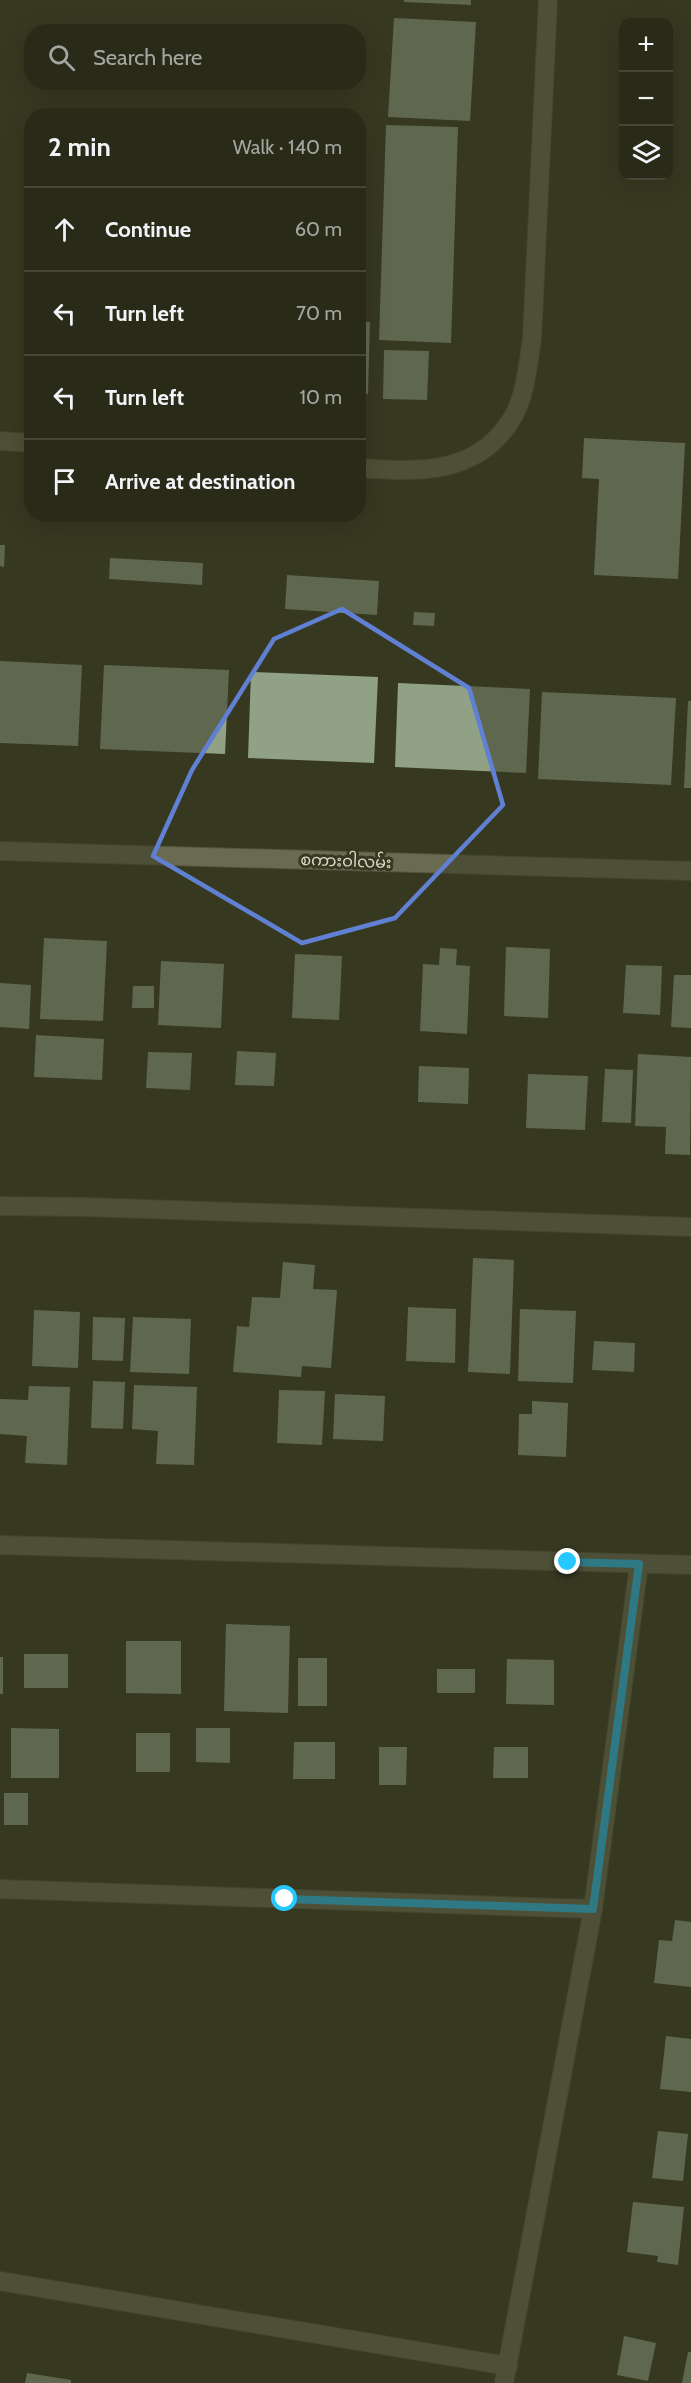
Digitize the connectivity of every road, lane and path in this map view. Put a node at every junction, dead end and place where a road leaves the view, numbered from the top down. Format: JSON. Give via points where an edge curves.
{"nodes":[{"id":1,"x":548,"y":0,"type":"edge"},
{"id":2,"x":0,"y":441,"type":"edge"},
{"id":3,"x":24,"y":442,"type":"edge"},
{"id":4,"x":366,"y":468,"type":"edge"},
{"id":5,"x":0,"y":851,"type":"edge"},
{"id":6,"x":691,"y":871,"type":"edge"},
{"id":7,"x":0,"y":1206,"type":"edge"},
{"id":8,"x":691,"y":1227,"type":"edge"},
{"id":9,"x":0,"y":1545,"type":"edge"},
{"id":10,"x":639,"y":1564,"type":"junction"},
{"id":11,"x":691,"y":1565,"type":"edge"},
{"id":12,"x":0,"y":1889,"type":"edge"},
{"id":13,"x":593,"y":1909,"type":"junction"},
{"id":14,"x":0,"y":2281,"type":"edge"},
{"id":15,"x":506,"y":2374,"type":"edge"}],
"edges":[{"from":1,"to":4,"type":"street","via":[[532,339],[515,414],[497,439],[474,457],[436,469]]},
{"from":2,"to":3,"type":"street"},
{"from":5,"to":6,"type":"street","name":"စကားဝါလမ်း"},
{"from":7,"to":8,"type":"street"},
{"from":9,"to":10,"type":"street"},
{"from":10,"to":11,"type":"street"},
{"from":10,"to":13,"type":"street"},
{"from":12,"to":13,"type":"street"},
{"from":13,"to":15,"type":"street"},
{"from":14,"to":15,"type":"street"}]}
